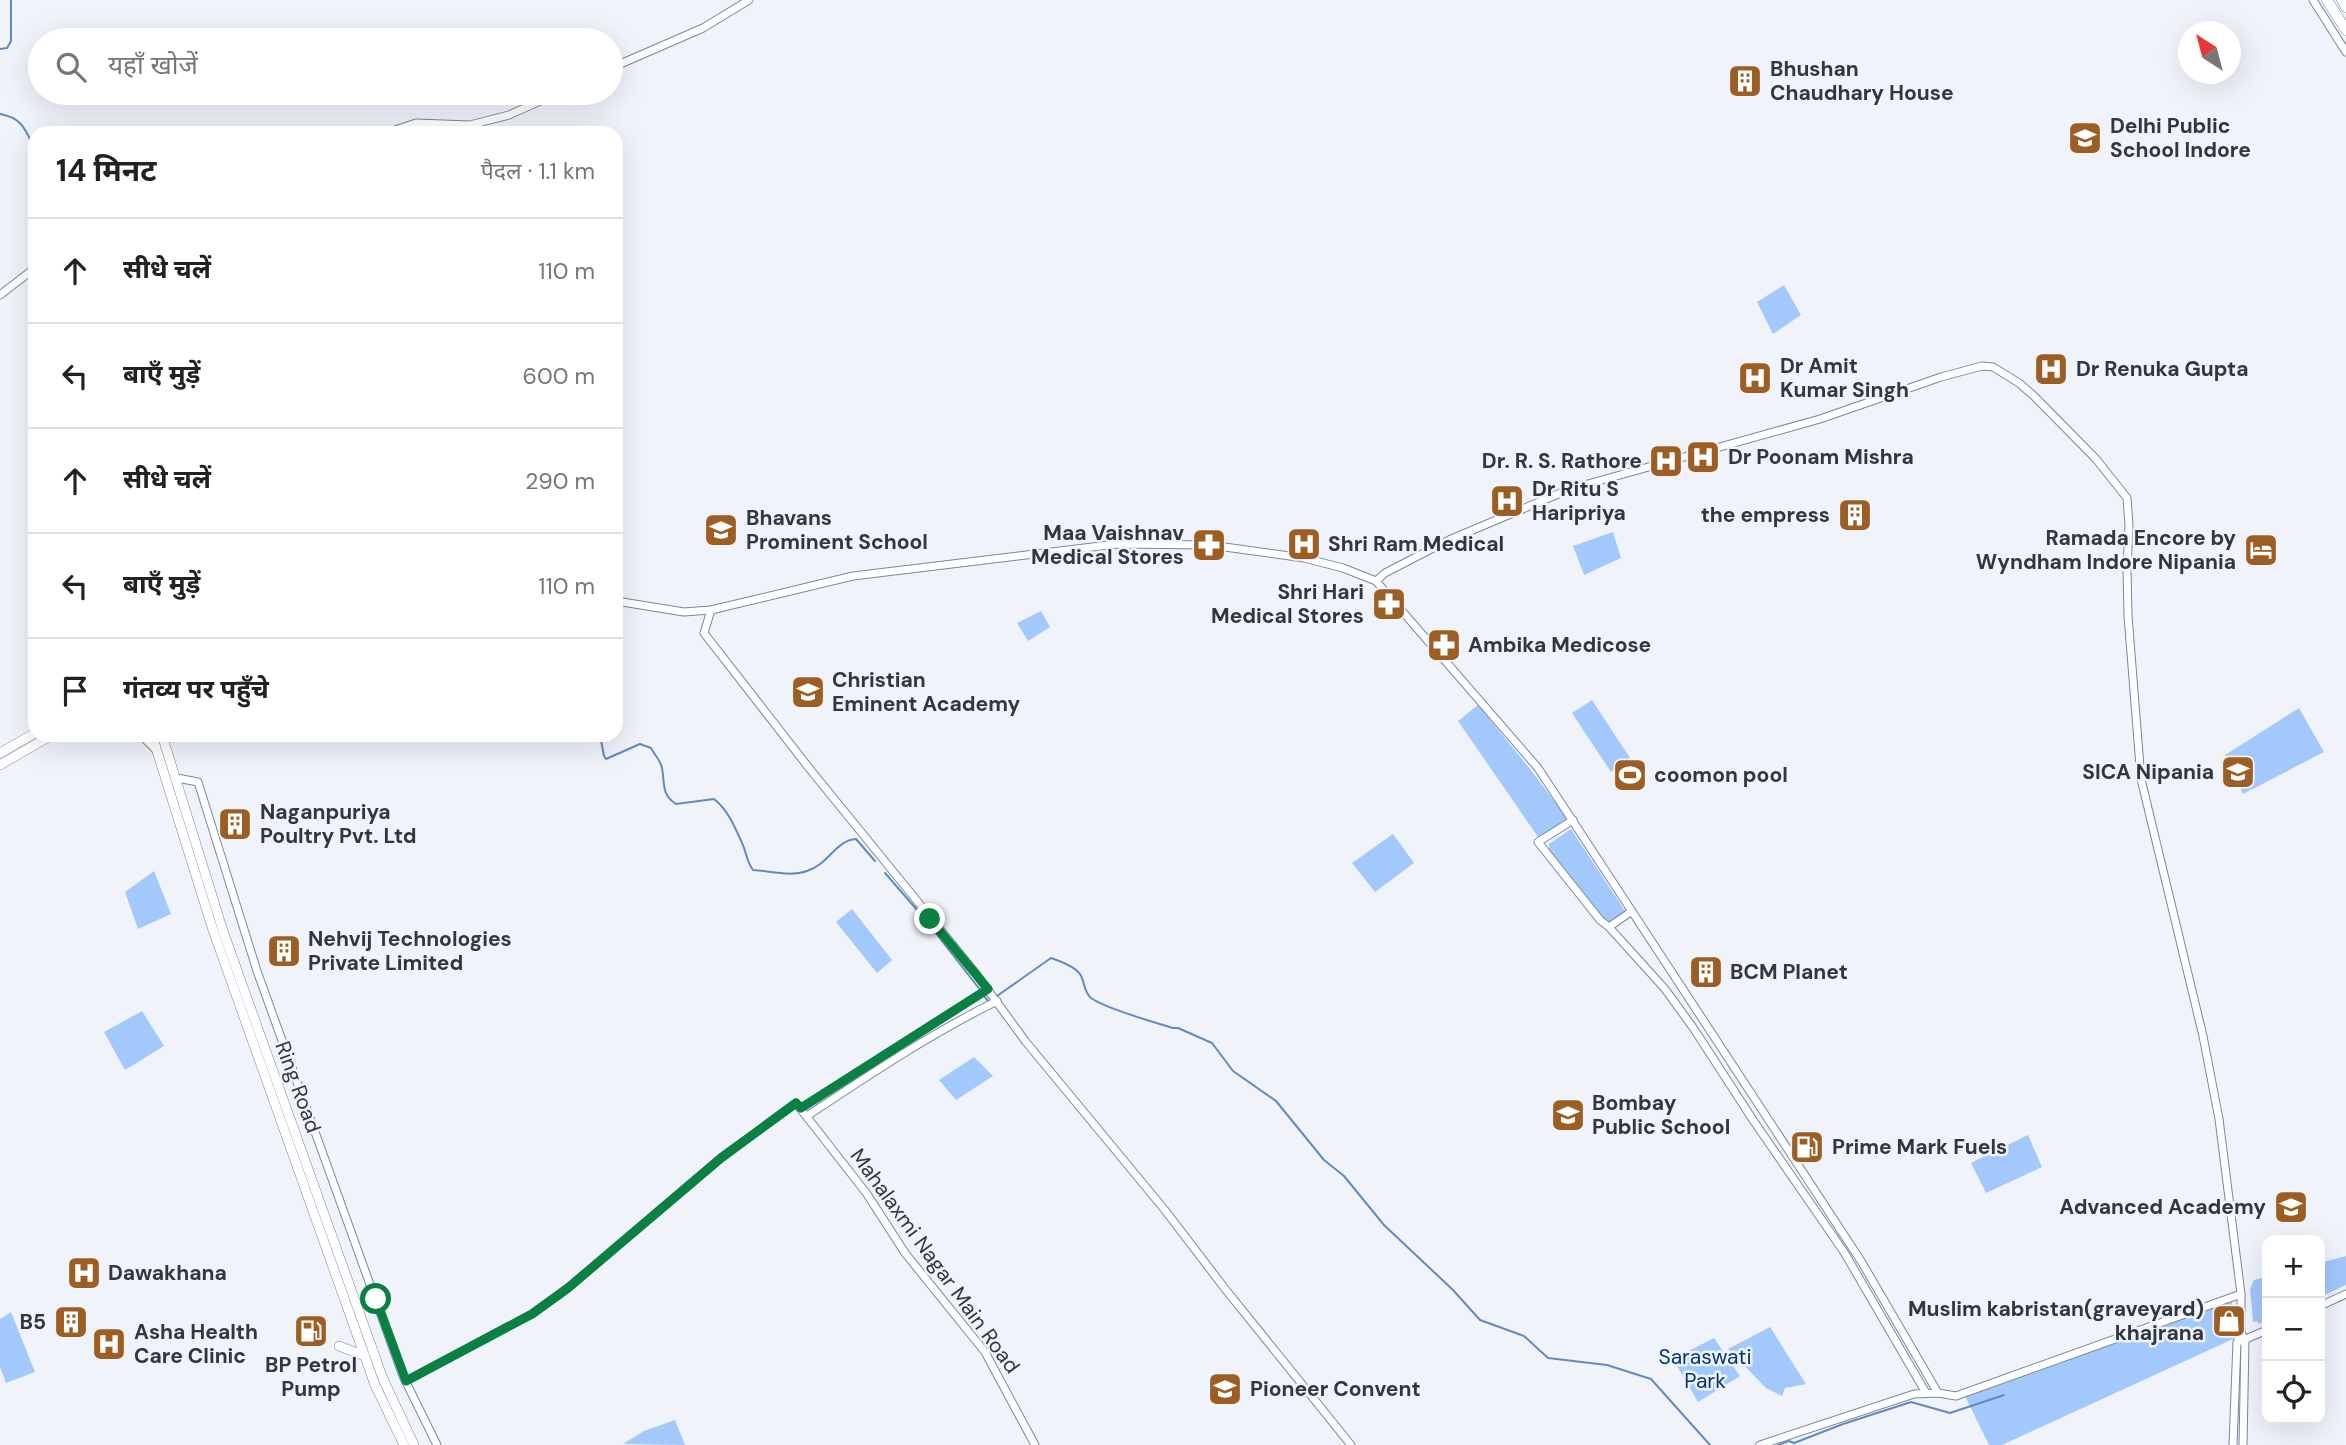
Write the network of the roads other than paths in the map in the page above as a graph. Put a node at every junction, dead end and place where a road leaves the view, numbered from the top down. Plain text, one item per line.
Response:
1 (749, 0) edge
2 (2314, 0) edge
3 (2327, 0) edge
4 (2342, 0) edge
5 (2346, 7) edge
6 (2346, 30) edge
7 (2346, 52) edge
8 (623, 63) edge
9 (531, 105) edge
10 (407, 126) edge
11 (28, 273) edge
12 (0, 295) edge
13 (1376, 581) junction
14 (623, 602) edge
15 (711, 610) junction
16 (28, 737) edge
17 (40, 742) edge
18 (148, 742) edge
19 (155, 742) edge
20 (164, 742) edge
21 (0, 753) edge
22 (159, 753) junction
23 (0, 765) edge
24 (177, 778) junction
25 (1573, 820) junction
26 (1632, 911) junction
27 (1609, 927) junction
28 (989, 995) junction
29 (798, 1105) junction
30 (807, 1116) junction
31 (1786, 1147) junction
32 (1776, 1153) junction
33 (2241, 1294) junction
34 (2346, 1294) edge
35 (2325, 1304) edge
36 (2262, 1332) edge
37 (2241, 1338) junction
38 (339, 1346) dead end
39 (365, 1356) junction
40 (406, 1381) junction
41 (1926, 1393) junction
42 (1938, 1394) junction
43 (404, 1445) edge
44 (414, 1445) edge
45 (437, 1445) edge
46 (1035, 1445) edge
47 (1351, 1445) edge
48 (1760, 1445) edge
49 (2233, 1445) edge
50 (2243, 1445) edge

1 - 8 street
2 - 7 street
3 - 6 highway
4 - 5 highway
9 - 10 street
11 - 12 street
13 - 15 street
13 - 25 street
13 - 33 street
14 - 15 street
15 - 28 street
16 - 21 main road
17 - 23 main road
18 - 22 street
19 - 22 main road, Ring Road
20 - 24 main road, Ring Road
22 - 39 main road, Ring Road
24 - 40 street
24 - 44 main road, Ring Road
25 - 26 street
25 - 27 street
26 - 27 street
26 - 31 street
27 - 32 street
28 - 29 street
28 - 30 street
28 - 47 street
29 - 30 street, Mahalaxmi Nagar Main Road
29 - 40 street
30 - 46 street, Mahalaxmi Nagar Main Road
31 - 32 street
31 - 42 street
32 - 41 street
33 - 37 street
33 - 42 street
34 - 35 street
36 - 37 street
37 - 49 street
37 - 50 street
38 - 39 main road
39 - 43 main road, Ring Road
40 - 45 street
41 - 42 street
41 - 48 street

